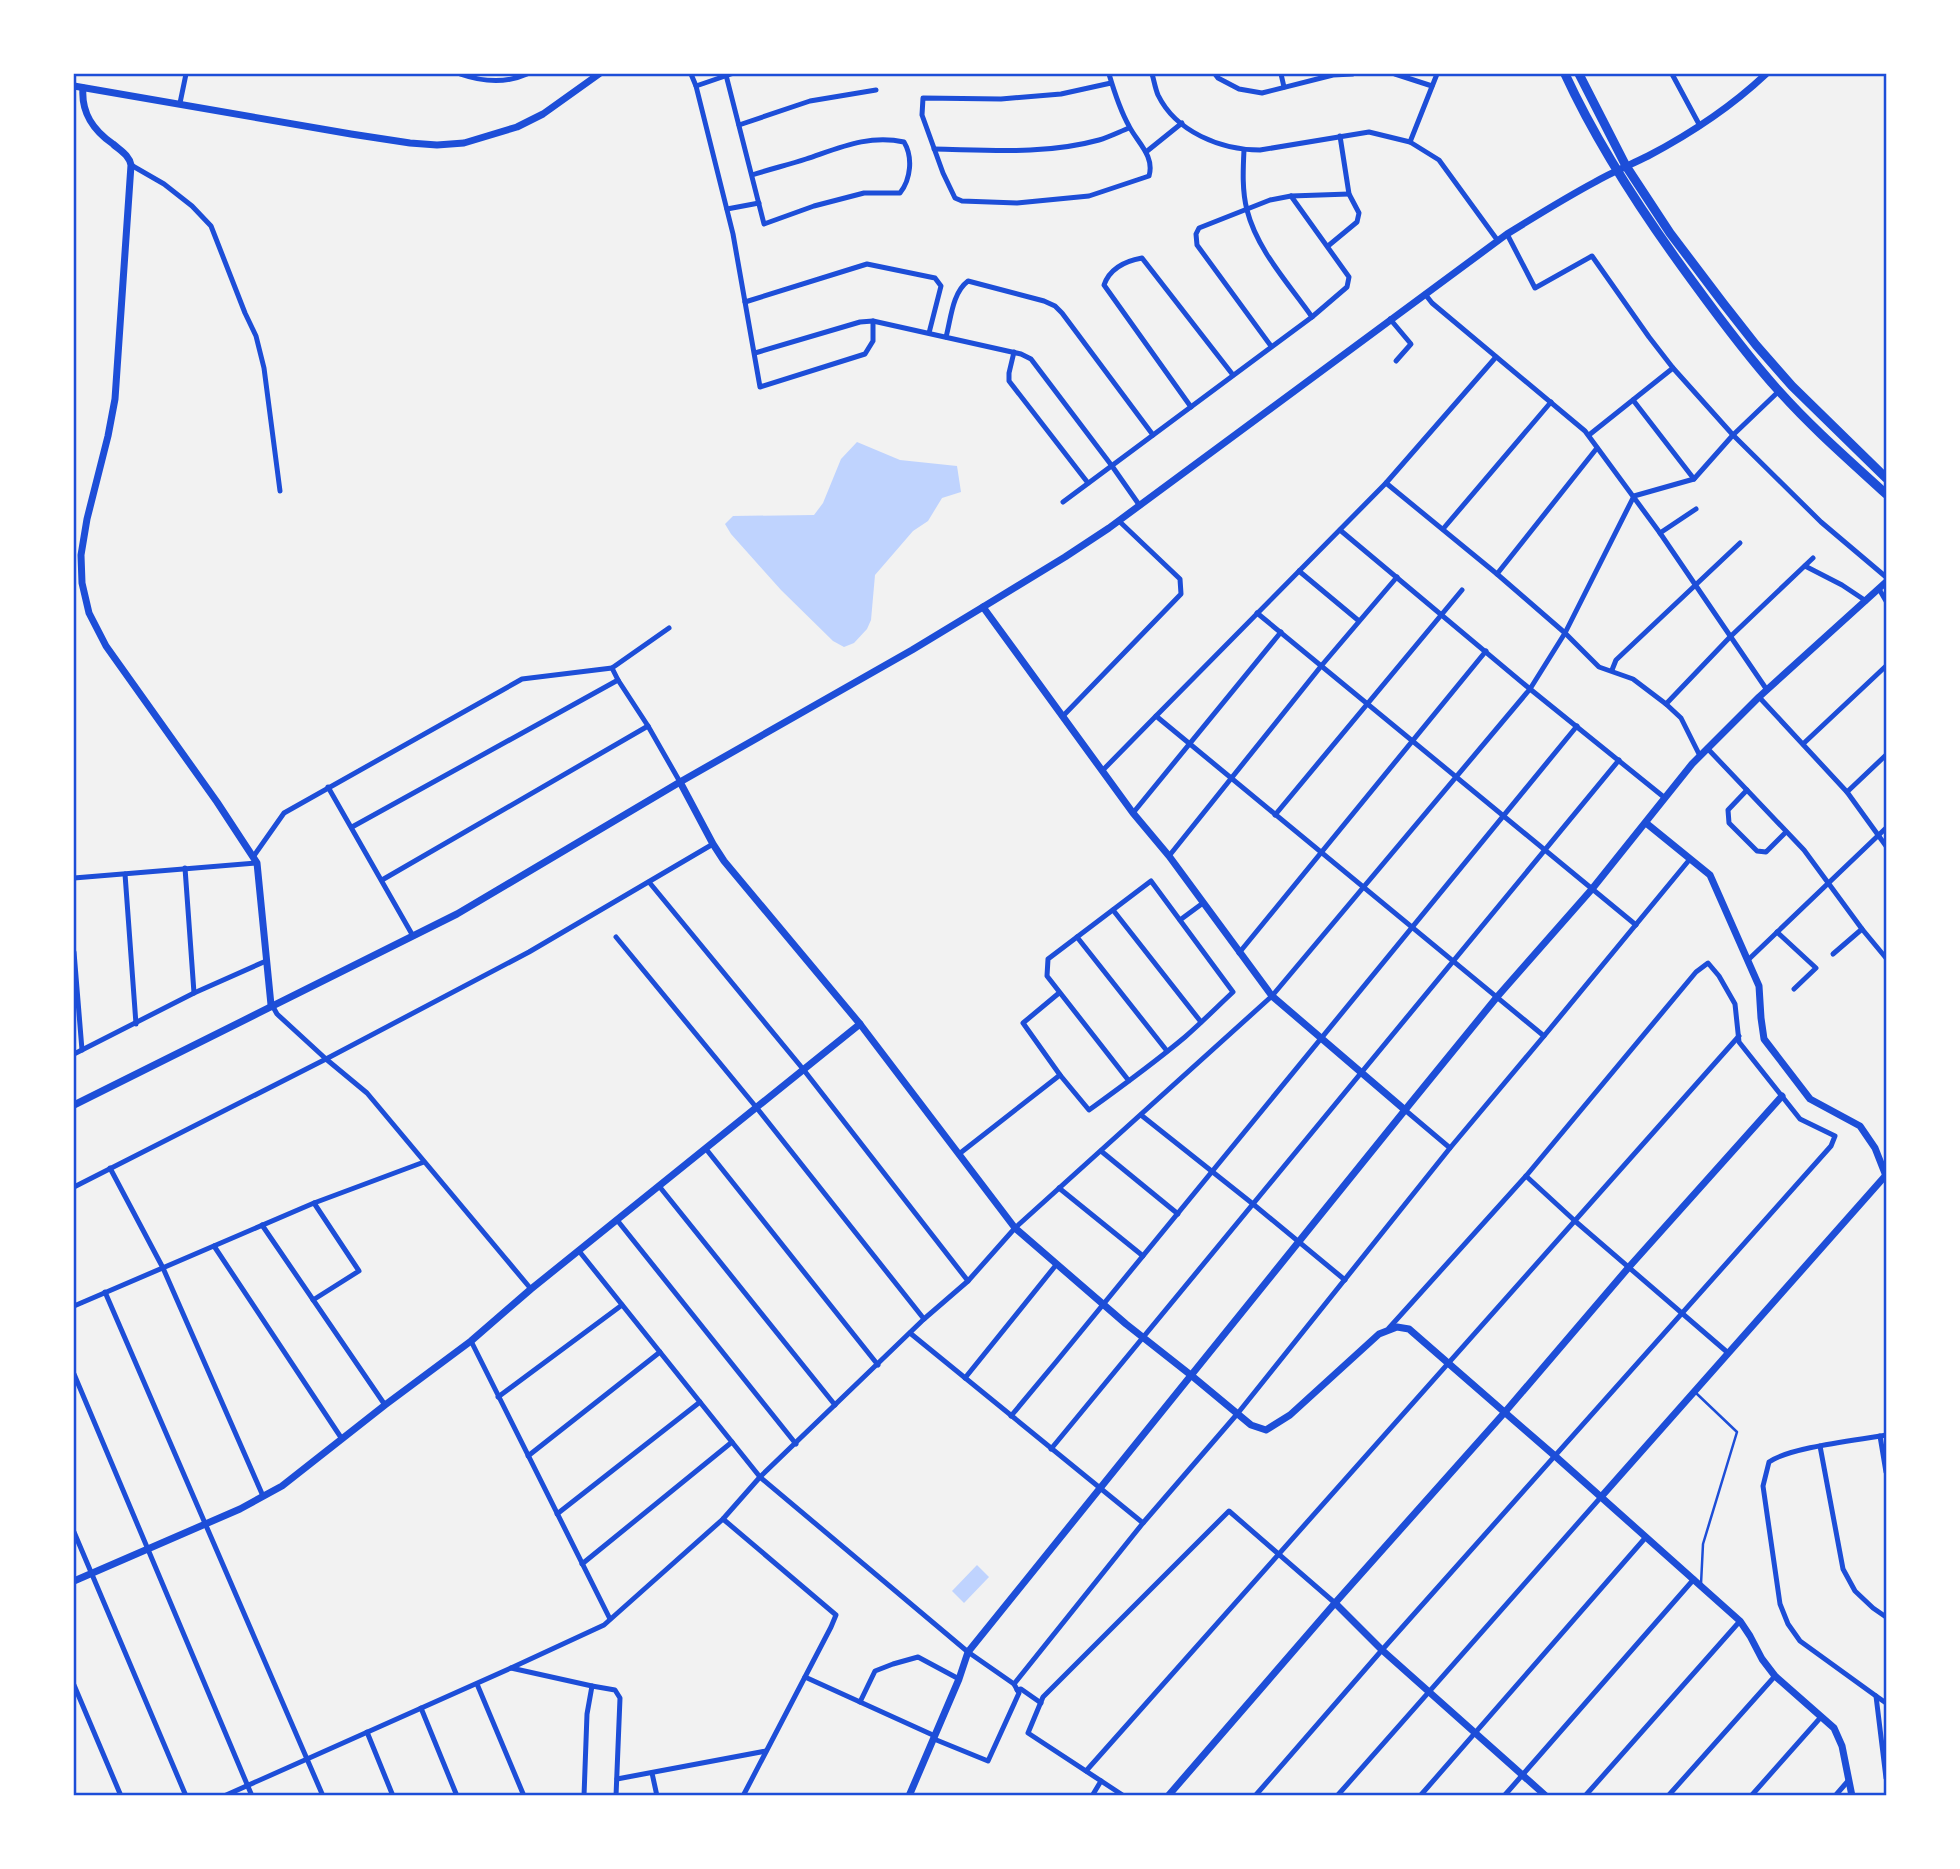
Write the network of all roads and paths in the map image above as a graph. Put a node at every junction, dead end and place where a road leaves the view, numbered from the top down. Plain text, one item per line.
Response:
1 (186, 74) edge
2 (460, 74) edge
3 (527, 74) edge
4 (599, 74) edge
5 (691, 74) edge
6 (729, 74) edge
7 (1109, 74) edge
8 (1152, 74) edge
9 (1215, 74) edge
10 (1281, 74) edge
11 (1332, 74) edge
12 (1353, 74) edge
13 (1395, 74) edge
14 (1437, 74) edge
15 (1565, 74) edge
16 (1579, 74) edge
17 (1672, 74) edge
18 (1766, 74) edge
19 (1111, 83) junction
20 (74, 86) edge
21 (696, 86) junction
22 (1432, 86) junction
23 (1284, 87) junction
24 (83, 88) junction
25 (876, 90) dead end
26 (180, 103) junction
27 (1182, 123) junction
28 (739, 125) junction
29 (1700, 125) junction
30 (1129, 128) junction
31 (1340, 136) junction
32 (1410, 142) junction
33 (934, 149) junction
34 (1244, 150) junction
35 (1146, 152) junction
36 (131, 165) junction
37 (1622, 168) junction
38 (752, 175) junction
39 (1349, 194) junction
40 (1291, 197) junction
41 (759, 203) junction
42 (1246, 208) junction
43 (727, 209) junction
44 (1507, 234) junction
45 (1498, 241) junction
46 (1328, 246) junction
47 (1425, 294) junction
48 (746, 302) junction
49 (1312, 317) junction
50 (1390, 319) junction
51 (873, 321) junction
52 (929, 333) junction
53 (946, 337) junction
54 (1271, 346) junction
55 (1014, 352) junction
56 (755, 353) junction
57 (1496, 357) junction
58 (1396, 361) dead end
59 (1673, 368) junction
60 (1233, 375) junction
61 (1779, 391) junction
62 (1633, 400) junction
63 (1550, 402) junction
64 (1191, 407) junction
65 (1153, 435) junction
66 (1589, 435) junction
67 (1733, 435) junction
68 (1597, 448) junction
69 (1112, 466) junction
70 (1886, 478) edge
71 (1694, 479) junction
72 (1386, 483) junction
73 (1088, 484) junction
74 (279, 491) dead end
75 (1886, 494) edge
76 (1634, 496) junction
77 (1063, 502) dead end
78 (1140, 506) junction
79 (1696, 509) dead end
80 (1119, 521) junction
81 (1443, 529) junction
82 (1340, 530) junction
83 (1660, 533) junction
84 (1740, 543) dead end
85 (1813, 558) dead end
86 (1805, 566) junction
87 (1299, 571) junction
88 (1497, 573) junction
89 (1397, 577) junction
90 (1886, 577) edge
91 (1886, 582) edge
92 (1695, 586) junction
93 (1879, 589) junction
94 (1462, 590) dead end
95 (1866, 601) junction
96 (1886, 601) edge
97 (983, 607) junction
98 (1257, 613) junction
99 (1441, 614) junction
100 (1359, 621) junction
101 (669, 628) dead end
102 (1281, 632) junction
103 (1564, 633) junction
104 (1730, 637) junction
105 (1486, 651) junction
106 (1322, 665) junction
107 (1886, 666) edge
108 (612, 668) junction
109 (1612, 670) junction
110 (618, 680) junction
111 (1530, 689) junction
112 (1767, 690) junction
113 (1759, 697) junction
114 (1367, 703) junction
115 (1666, 704) junction
116 (1063, 716) junction
117 (1156, 716) junction
118 (648, 726) junction
119 (1577, 726) junction
120 (1413, 740) junction
121 (1189, 744) junction
122 (1803, 744) junction
123 (1707, 748) junction
124 (1886, 755) edge
125 (1700, 756) junction
126 (1619, 760) junction
127 (1102, 770) junction
128 (1456, 775) junction
129 (1231, 778) junction
130 (680, 782) junction
131 (328, 787) junction
132 (1747, 790) junction
133 (1847, 792) junction
134 (1665, 799) junction
135 (1133, 813) junction
136 (1275, 815) junction
137 (1503, 815) junction
138 (1646, 823) junction
139 (352, 827) junction
140 (1886, 828) edge
141 (1786, 832) junction
142 (1879, 835) junction
143 (713, 845) junction
144 (1886, 846) edge
145 (1545, 849) junction
146 (1320, 852) junction
147 (1169, 856) junction
148 (1690, 859) junction
149 (255, 860) junction
150 (185, 868) junction
151 (125, 874) junction
152 (74, 878) edge
153 (382, 880) junction
154 (649, 882) junction
155 (1828, 884) junction
156 (1363, 887) junction
157 (1592, 889) junction
158 (1203, 903) junction
159 (1113, 910) junction
160 (1180, 920) junction
161 (1636, 925) junction
162 (1412, 928) junction
163 (1862, 929) junction
164 (1777, 932) junction
165 (413, 936) junction
166 (615, 937) dead end
167 (1077, 937) junction
168 (74, 953) edge
169 (1239, 953) junction
170 (1833, 954) dead end
171 (1886, 958) edge
172 (1748, 960) junction
173 (266, 961) junction
174 (1454, 962) junction
175 (1794, 989) dead end
176 (194, 993) junction
177 (1059, 993) junction
178 (1272, 996) junction
179 (1497, 997) junction
180 (271, 1005) junction
181 (1201, 1022) junction
182 (136, 1024) junction
183 (860, 1024) junction
184 (1544, 1036) junction
185 (1739, 1036) junction
186 (1321, 1039) junction
187 (82, 1049) junction
188 (1167, 1051) junction
189 (74, 1054) edge
190 (326, 1059) junction
191 (803, 1069) junction
192 (1362, 1073) junction
193 (1060, 1075) junction
194 (1129, 1081) junction
195 (1782, 1096) junction
196 (74, 1105) edge
197 (756, 1107) junction
198 (1405, 1110) junction
199 (1141, 1115) junction
200 (1450, 1148) junction
201 (706, 1149) junction
202 (1101, 1151) junction
203 (959, 1154) junction
204 (424, 1162) junction
205 (110, 1168) junction
206 (1212, 1172) junction
207 (1886, 1175) edge
208 (1526, 1176) junction
209 (659, 1186) junction
210 (74, 1187) edge
211 (1059, 1188) junction
212 (314, 1203) junction
213 (1254, 1204) junction
214 (1178, 1214) junction
215 (617, 1220) junction
216 (1575, 1221) junction
217 (262, 1225) junction
218 (1015, 1228) junction
219 (1299, 1243) junction
220 (214, 1246) junction
221 (579, 1251) junction
222 (1143, 1256) junction
223 (1056, 1265) junction
224 (1629, 1267) junction
225 (163, 1268) junction
226 (1345, 1280) junction
227 (968, 1281) junction
228 (530, 1289) junction
229 (105, 1292) junction
230 (313, 1300) junction
231 (1103, 1304) junction
232 (622, 1305) junction
233 (74, 1306) edge
234 (1683, 1314) junction
235 (924, 1319) junction
236 (1387, 1330) junction
237 (910, 1333) junction
238 (1144, 1338) junction
239 (471, 1341) junction
240 (660, 1352) junction
241 (1727, 1352) junction
242 (1448, 1364) junction
243 (877, 1365) junction
244 (74, 1374) edge
245 (1192, 1376) junction
246 (965, 1378) junction
247 (1693, 1391) junction
248 (498, 1397) junction
249 (700, 1402) junction
250 (385, 1405) junction
251 (835, 1405) junction
252 (1505, 1412) junction
253 (1238, 1413) junction
254 (1010, 1416) junction
255 (1883, 1436) edge
256 (342, 1439) junction
257 (732, 1442) junction
258 (796, 1444) junction
259 (1819, 1446) junction
260 (1051, 1449) junction
261 (528, 1456) junction
262 (1555, 1456) junction
263 (1886, 1472) edge
264 (760, 1477) junction
265 (1099, 1489) junction
266 (263, 1496) junction
267 (1601, 1497) junction
268 (557, 1514) junction
269 (723, 1519) junction
270 (1143, 1523) junction
271 (205, 1524) junction
272 (74, 1532) edge
273 (1646, 1537) junction
274 (147, 1549) junction
275 (1280, 1554) junction
276 (582, 1564) junction
277 (91, 1574) junction
278 (1694, 1579) junction
279 (74, 1581) edge
280 (1701, 1585) junction
281 (1335, 1603) junction
282 (1886, 1617) edge
283 (610, 1619) junction
284 (1740, 1621) junction
285 (1382, 1650) junction
286 (968, 1652) junction
287 (511, 1668) junction
288 (1775, 1676) junction
289 (805, 1677) junction
290 (959, 1679) junction
291 (477, 1684) junction
292 (74, 1685) edge
293 (592, 1686) junction
294 (1016, 1687) junction
295 (1428, 1691) junction
296 (1876, 1696) junction
297 (860, 1702) junction
298 (1041, 1703) junction
299 (1886, 1703) edge
300 (421, 1708) junction
301 (1821, 1717) junction
302 (367, 1732) junction
303 (1475, 1732) junction
304 (934, 1737) junction
305 (766, 1751) junction
306 (307, 1759) junction
307 (1086, 1771) junction
308 (653, 1773) junction
309 (1522, 1774) junction
310 (617, 1779) junction
311 (1886, 1779) edge
312 (1101, 1781) junction
313 (1849, 1781) junction
314 (247, 1785) junction
315 (121, 1796) edge
316 (186, 1796) edge
317 (224, 1796) edge
318 (252, 1796) edge
319 (323, 1796) edge
320 (393, 1796) edge
321 (457, 1796) edge
322 (524, 1796) edge
323 (584, 1796) edge
324 (616, 1796) edge
325 (657, 1796) edge
326 (743, 1796) edge
327 (909, 1796) edge
328 (1092, 1796) edge
329 (1124, 1796) edge
330 (1168, 1796) edge
331 (1255, 1796) edge
332 (1337, 1796) edge
333 (1420, 1796) edge
334 (1504, 1796) edge
335 (1546, 1796) edge
336 (1585, 1796) edge
337 (1668, 1796) edge
338 (1751, 1796) edge
339 (1835, 1796) edge
340 (1852, 1796) edge

1 - 26 street
2 - 3 street
4 - 26 street
5 - 21 street
6 - 21 street
6 - 28 street
7 - 19 street
8 - 27 street
9 - 23 street
10 - 23 street
11 - 12 street
11 - 23 street
13 - 22 street
14 - 22 street
15 - 37 main road
16 - 37 main road
17 - 29 street
18 - 29 street
19 - 30 street
19 - 33 street
20 - 24 street
21 - 43 street
22 - 32 street
24 - 26 street
24 - 36 street
25 - 28 street
27 - 34 street
27 - 35 street
28 - 38 street
29 - 37 street
30 - 33 street
30 - 35 street
31 - 32 street
31 - 34 street
31 - 39 street
32 - 45 street
33 - 35 street
34 - 42 street
36 - 74 street
36 - 149 street
37 - 44 street
37 - 61 main road
37 - 70 main road
38 - 41 street
38 - 41 street
39 - 40 street
39 - 46 street
40 - 42 street
40 - 46 street
41 - 43 street
42 - 49 street
42 - 54 street
43 - 48 street
44 - 45 street
44 - 59 street
45 - 47 street
46 - 49 street
47 - 50 street
47 - 57 street
48 - 52 street
48 - 56 street
49 - 54 street
50 - 58 street
50 - 78 street
51 - 52 street
51 - 56 street
51 - 56 street
52 - 53 street
53 - 55 street
53 - 65 street
54 - 60 street
55 - 69 street
55 - 73 street
57 - 63 street
57 - 72 street
59 - 62 street
59 - 67 street
60 - 64 street
60 - 64 street
61 - 67 street
61 - 75 main road
62 - 66 street
62 - 71 street
63 - 66 street
63 - 81 street
64 - 65 street
65 - 69 street
66 - 68 street
67 - 71 street
67 - 90 street
68 - 76 street
68 - 88 street
69 - 73 street
69 - 78 street
71 - 76 street
72 - 81 street
72 - 82 street
73 - 77 street
76 - 83 street
76 - 103 street
78 - 80 street
79 - 83 street
80 - 97 street
80 - 116 street
81 - 88 street
82 - 87 street
82 - 89 street
83 - 92 street
84 - 92 street
85 - 86 street
86 - 95 street
86 - 104 street
87 - 98 street
87 - 100 street
88 - 103 street
89 - 99 street
89 - 100 street
91 - 93 street
92 - 104 street
92 - 109 street
93 - 95 street
93 - 96 street
94 - 99 street
95 - 112 street
97 - 116 street
97 - 130 street
98 - 102 street
98 - 117 street
99 - 105 street
99 - 114 street
100 - 106 street
101 - 108 street
102 - 106 street
102 - 121 street
103 - 109 street
103 - 111 street
104 - 112 street
104 - 115 street
105 - 111 street
105 - 120 street
106 - 114 street
106 - 129 street
107 - 122 street
108 - 110 street
108 - 131 street
109 - 115 street
110 - 118 street
110 - 139 street
111 - 119 street
111 - 128 street
112 - 113 street
113 - 122 street
113 - 123 street
114 - 120 street
114 - 136 street
115 - 125 street
116 - 127 street
117 - 121 street
117 - 127 street
118 - 130 street
118 - 153 street
119 - 126 street
119 - 137 street
120 - 128 street
120 - 146 street
121 - 129 street
121 - 135 street
122 - 133 street
123 - 125 street
123 - 132 street
124 - 133 street
125 - 134 street
126 - 134 street
126 - 145 street
127 - 135 street
128 - 137 street
128 - 156 street
129 - 136 street
129 - 147 street
130 - 143 street
130 - 165 street
131 - 139 street
131 - 149 street
132 - 141 street
132 - 141 street
133 - 142 street
134 - 138 street
135 - 147 street
136 - 146 street
137 - 145 street
137 - 162 street
138 - 148 street
138 - 157 street
139 - 153 street
140 - 142 street
141 - 155 street
142 - 144 street
142 - 155 street
143 - 154 street
143 - 183 street
145 - 157 street
145 - 174 street
146 - 156 street
146 - 169 street
147 - 158 street
148 - 161 street
148 - 172 street
149 - 150 street
149 - 173 street
150 - 151 street
150 - 176 street
151 - 152 street
151 - 182 street
153 - 165 street
154 - 190 street
154 - 191 street
155 - 163 street
155 - 164 street
156 - 162 street
156 - 178 street
157 - 161 street
157 - 179 street
158 - 160 street
158 - 169 street
159 - 160 street
159 - 167 street
159 - 181 street
160 - 181 street
161 - 184 street
162 - 174 street
162 - 186 street
163 - 170 street
163 - 171 street
164 - 172 street
164 - 175 street
165 - 180 street
166 - 197 street
167 - 177 street
167 - 188 street
168 - 187 street
169 - 178 street
172 - 207 street
173 - 176 street
173 - 180 street
174 - 179 street
174 - 192 street
176 - 182 street
177 - 193 street
177 - 194 street
178 - 186 street
178 - 199 street
179 - 184 street
179 - 198 street
180 - 190 street
180 - 196 street
181 - 188 street
182 - 187 street
183 - 191 street
183 - 203 street
184 - 200 street
185 - 195 street
185 - 208 street
185 - 216 street
186 - 192 street
186 - 206 street
187 - 189 street
188 - 194 street
190 - 204 street
190 - 205 street
191 - 197 street
191 - 227 street
192 - 198 street
192 - 213 street
193 - 194 street
193 - 203 street
195 - 224 street
195 - 234 street
197 - 201 street
197 - 235 street
198 - 200 street
198 - 219 street
199 - 202 street
199 - 206 street
200 - 226 street
201 - 209 street
201 - 243 street
202 - 211 street
202 - 214 street
203 - 218 street
204 - 212 street
204 - 228 street
205 - 210 street
205 - 225 street
206 - 213 street
206 - 214 street
207 - 241 street
208 - 216 street
208 - 236 street
209 - 215 street
209 - 251 street
211 - 218 street
211 - 222 street
212 - 217 street
212 - 230 street
213 - 219 street
213 - 238 street
214 - 222 street
215 - 221 street
215 - 258 street
216 - 224 street
216 - 242 street
217 - 220 street
217 - 230 street
218 - 223 street
218 - 227 street
219 - 226 street
219 - 245 street
220 - 225 street
220 - 256 street
221 - 228 street
221 - 232 street
222 - 231 street
223 - 231 street
223 - 246 street
224 - 234 street
224 - 252 street
225 - 229 street
225 - 266 street
226 - 253 street
227 - 235 street
228 - 239 street
229 - 233 street
229 - 271 street
230 - 250 street
231 - 238 street
231 - 254 street
232 - 240 street
232 - 248 street
234 - 241 street
234 - 262 street
235 - 237 street
236 - 242 street
236 - 253 street
237 - 243 street
237 - 246 street
238 - 245 street
238 - 260 street
239 - 248 street
239 - 250 street
240 - 249 street
240 - 261 street
241 - 247 street
242 - 252 street
242 - 275 street
243 - 251 street
244 - 274 street
245 - 253 street
245 - 265 street
246 - 254 street
247 - 267 street
247 - 280 lane
248 - 261 street
249 - 257 street
249 - 268 street
250 - 256 street
251 - 258 street
252 - 262 street
252 - 281 street
253 - 270 street
254 - 260 street
255 - 259 street
255 - 263 street
256 - 266 street
257 - 264 street
257 - 276 street
258 - 264 street
259 - 282 street
259 - 296 street
260 - 265 street
261 - 268 street
262 - 267 street
262 - 285 street
264 - 269 street
264 - 286 street
265 - 270 street
265 - 286 street
266 - 271 street
267 - 273 street
267 - 295 street
268 - 276 street
269 - 283 street
269 - 289 street
270 - 294 street
271 - 274 street
271 - 306 street
272 - 277 street
273 - 278 street
273 - 303 street
274 - 277 street
274 - 314 street
275 - 281 street
275 - 298 street
275 - 307 street
276 - 283 street
277 - 279 street
277 - 316 street
278 - 280 street
278 - 309 street
280 - 284 street
281 - 285 street
281 - 330 street
283 - 287 street
284 - 288 street
284 - 336 street
285 - 295 street
285 - 331 street
286 - 290 street
286 - 294 street
287 - 291 street
287 - 293 street
288 - 301 street
288 - 337 street
289 - 297 street
289 - 305 street
290 - 297 street
290 - 304 street
291 - 300 street
291 - 322 street
292 - 315 street
293 - 310 street
293 - 323 street
294 - 298 street
294 - 304 street
295 - 303 street
295 - 332 street
296 - 299 street
296 - 311 street
297 - 304 street
298 - 307 street
300 - 302 street
300 - 321 street
301 - 313 street
301 - 338 street
302 - 306 street
302 - 320 street
303 - 309 street
303 - 333 street
304 - 327 street
305 - 308 street
305 - 326 street
306 - 314 street
306 - 319 street
307 - 312 street
308 - 310 street
308 - 325 street
309 - 334 street
309 - 335 street
310 - 324 street
312 - 328 street
312 - 329 street
313 - 339 street
313 - 340 street
314 - 317 street
314 - 318 street

